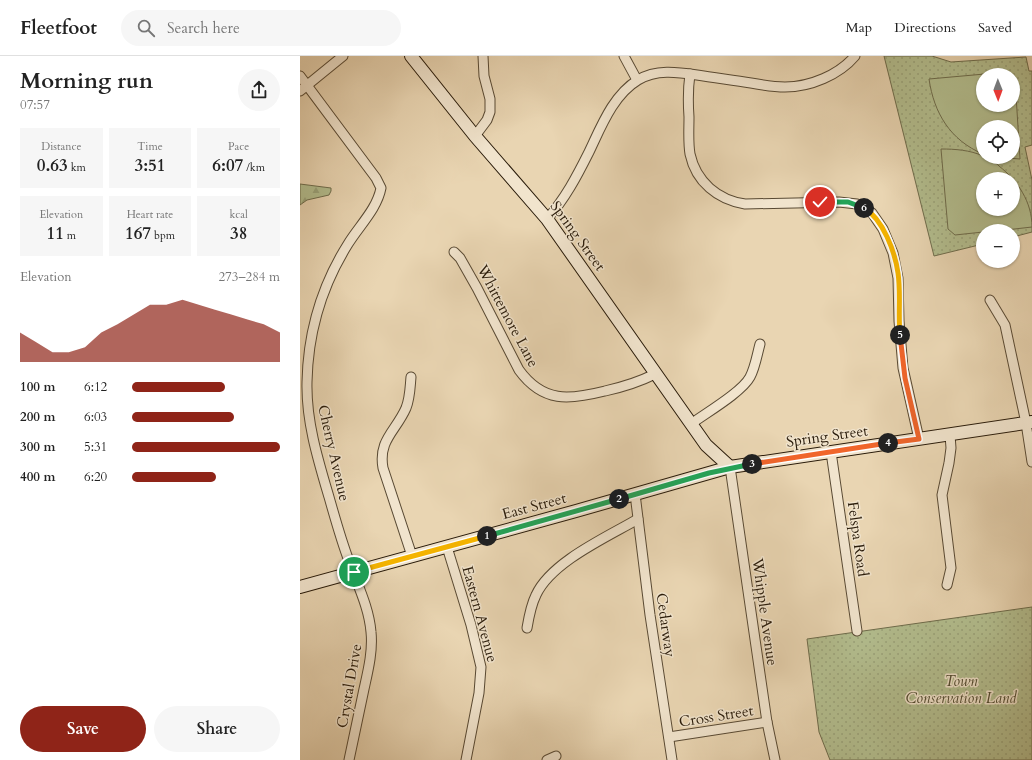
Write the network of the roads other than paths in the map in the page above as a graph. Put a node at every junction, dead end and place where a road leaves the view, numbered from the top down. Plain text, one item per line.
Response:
1 (343, 56) edge
2 (411, 56) edge
3 (484, 56) edge
4 (624, 56) edge
5 (855, 56) edge
6 (690, 74) junction
7 (300, 76) edge
8 (637, 80) junction
9 (303, 88) edge
10 (475, 136) junction
11 (547, 219) junction
12 (454, 252) dead end
13 (990, 300) dead end
14 (760, 344) dead end
15 (304, 369) edge
16 (655, 374) junction
17 (411, 377) dead end
18 (1029, 423) edge
19 (691, 424) junction
20 (950, 434) junction
21 (919, 439) junction
22 (706, 445) junction
23 (831, 452) junction
24 (1032, 462) edge
25 (730, 467) junction
26 (709, 473) junction
27 (635, 494) junction
28 (638, 519) junction
29 (447, 547) junction
30 (412, 556) junction
31 (354, 572) junction
32 (947, 585) dead end
33 (300, 587) edge
34 (527, 628) dead end
35 (857, 631) dead end
36 (768, 722) junction
37 (669, 737) junction
38 (556, 756) dead end
39 (349, 760) edge
40 (466, 760) edge
41 (547, 760) edge
42 (672, 760) edge
43 (774, 760) edge

1 - 9 street
2 - 10 main road, Spring Street
3 - 10 street
4 - 8 street
5 - 6 street
6 - 8 street
6 - 21 street
7 - 9 street
8 - 11 street
9 - 15 street, Cherry Avenue
10 - 11 main road, Spring Street
11 - 16 main road, Spring Street
12 - 16 street, Whittemore Lane
13 - 18 street
14 - 19 street
15 - 31 street, Cherry Avenue
16 - 19 main road, Spring Street
17 - 30 street
18 - 20 main road, Spring Street
18 - 24 street
19 - 22 main road, Spring Street
20 - 21 main road, Spring Street
20 - 32 street
21 - 23 main road, Spring Street
22 - 25 main road, Spring Street
22 - 26 main road, Spring Street
23 - 25 main road, Spring Street
23 - 35 street, Felspa Road
25 - 26 main road, East Street
25 - 36 street, Whipple Avenue
26 - 27 main road, East Street
27 - 28 street, Cedarway
27 - 29 main road, East Street
28 - 34 street
28 - 37 street, Cedarway
29 - 30 main road, East Street
29 - 40 street, Eastern Avenue
30 - 31 main road, East Street
31 - 33 main road, East Street
31 - 39 street, Crystal Drive
36 - 37 street, Cross Street
36 - 43 street, Whipple Avenue
37 - 42 street, Cedarway
38 - 41 street

